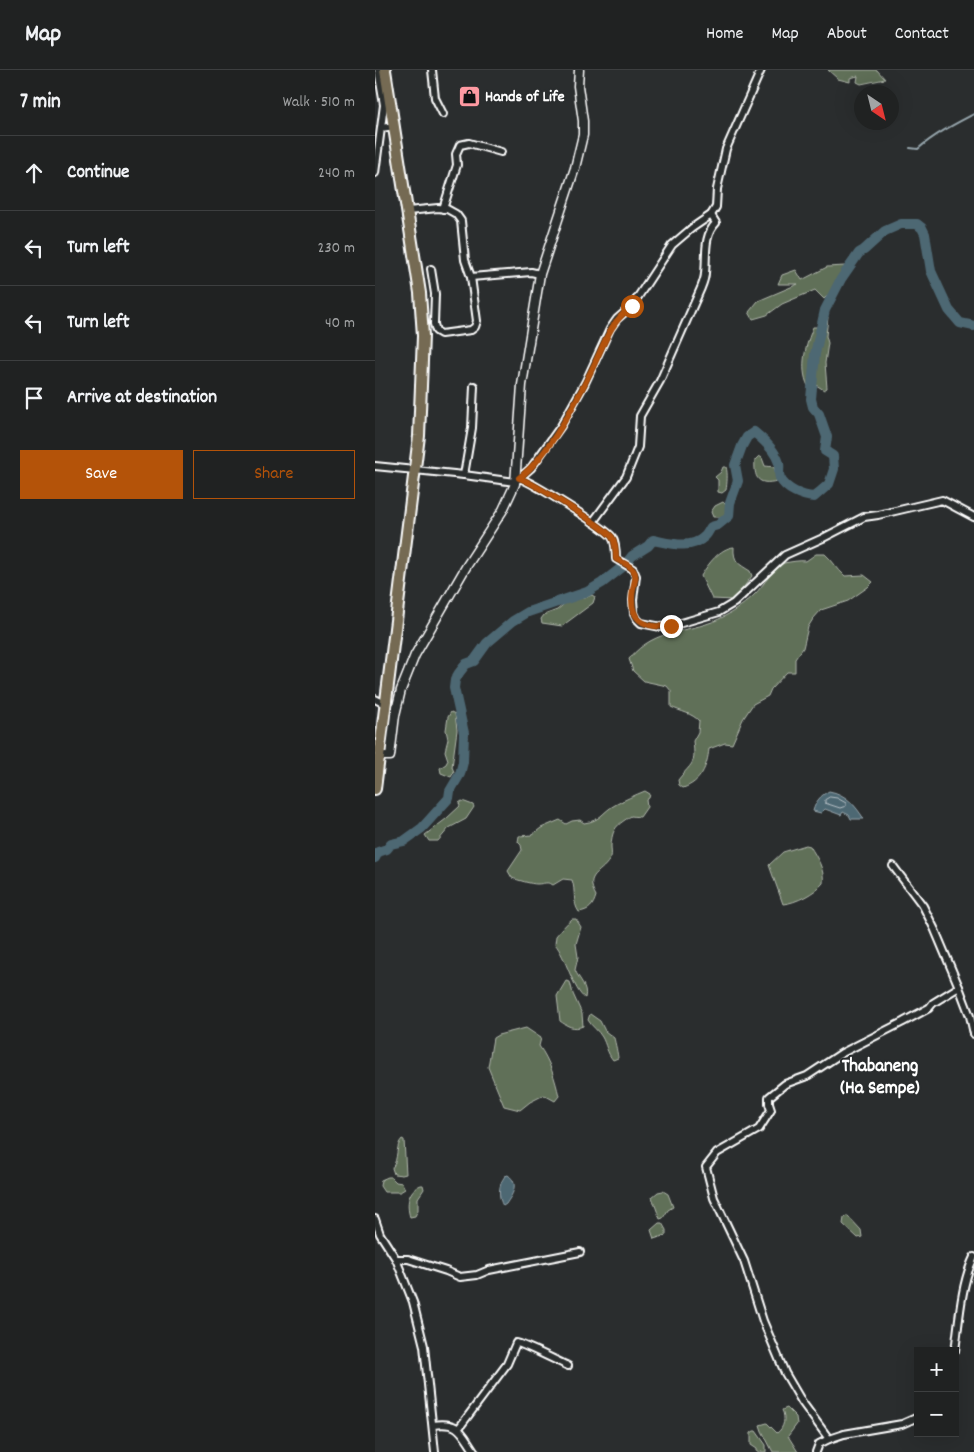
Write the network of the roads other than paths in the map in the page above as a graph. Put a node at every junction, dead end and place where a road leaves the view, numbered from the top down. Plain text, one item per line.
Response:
1 (378, 70) edge
2 (385, 70) edge
3 (431, 70) edge
4 (579, 70) edge
5 (761, 70) edge
6 (443, 114) dead end
7 (395, 126) junction
8 (381, 128) junction
9 (501, 152) dead end
10 (375, 173) edge
11 (443, 209) junction
12 (408, 210) junction
13 (711, 215) junction
14 (431, 270) dead end
15 (540, 274) junction
16 (471, 276) junction
17 (475, 386) dead end
18 (375, 466) edge
19 (415, 470) junction
20 (464, 475) junction
21 (517, 480) junction
22 (974, 517) edge
23 (593, 522) junction
24 (375, 699) edge
25 (385, 704) junction
26 (379, 756) junction
27 (375, 789) edge
28 (893, 866) dead end
29 (959, 987) junction
30 (974, 1034) edge
31 (375, 1219) edge
32 (579, 1252) dead end
33 (974, 1258) edge
34 (396, 1259) junction
35 (956, 1347) edge
36 (568, 1366) dead end
37 (914, 1419) edge
38 (433, 1426) junction
39 (459, 1428) junction
40 (829, 1439) junction
41 (435, 1452) edge
42 (475, 1452) edge
43 (816, 1452) edge

1 - 8 street
2 - 7 main road
3 - 6 street
4 - 15 street
5 - 13 street
7 - 8 street
7 - 12 main road
8 - 10 street
9 - 11 street
11 - 12 street
11 - 16 street
12 - 19 main road
13 - 21 street
13 - 23 street
14 - 16 street
15 - 16 street
15 - 21 street
17 - 20 street
18 - 19 street
19 - 20 street
19 - 25 main road
20 - 21 street
21 - 23 street
21 - 26 street
22 - 23 street
24 - 25 street
25 - 26 main road
26 - 27 main road
28 - 29 street
29 - 30 street
29 - 40 street
31 - 34 street
32 - 34 street
33 - 35 street
34 - 38 street
36 - 39 street
37 - 40 street
38 - 39 street
38 - 41 street
39 - 42 street
40 - 43 street

